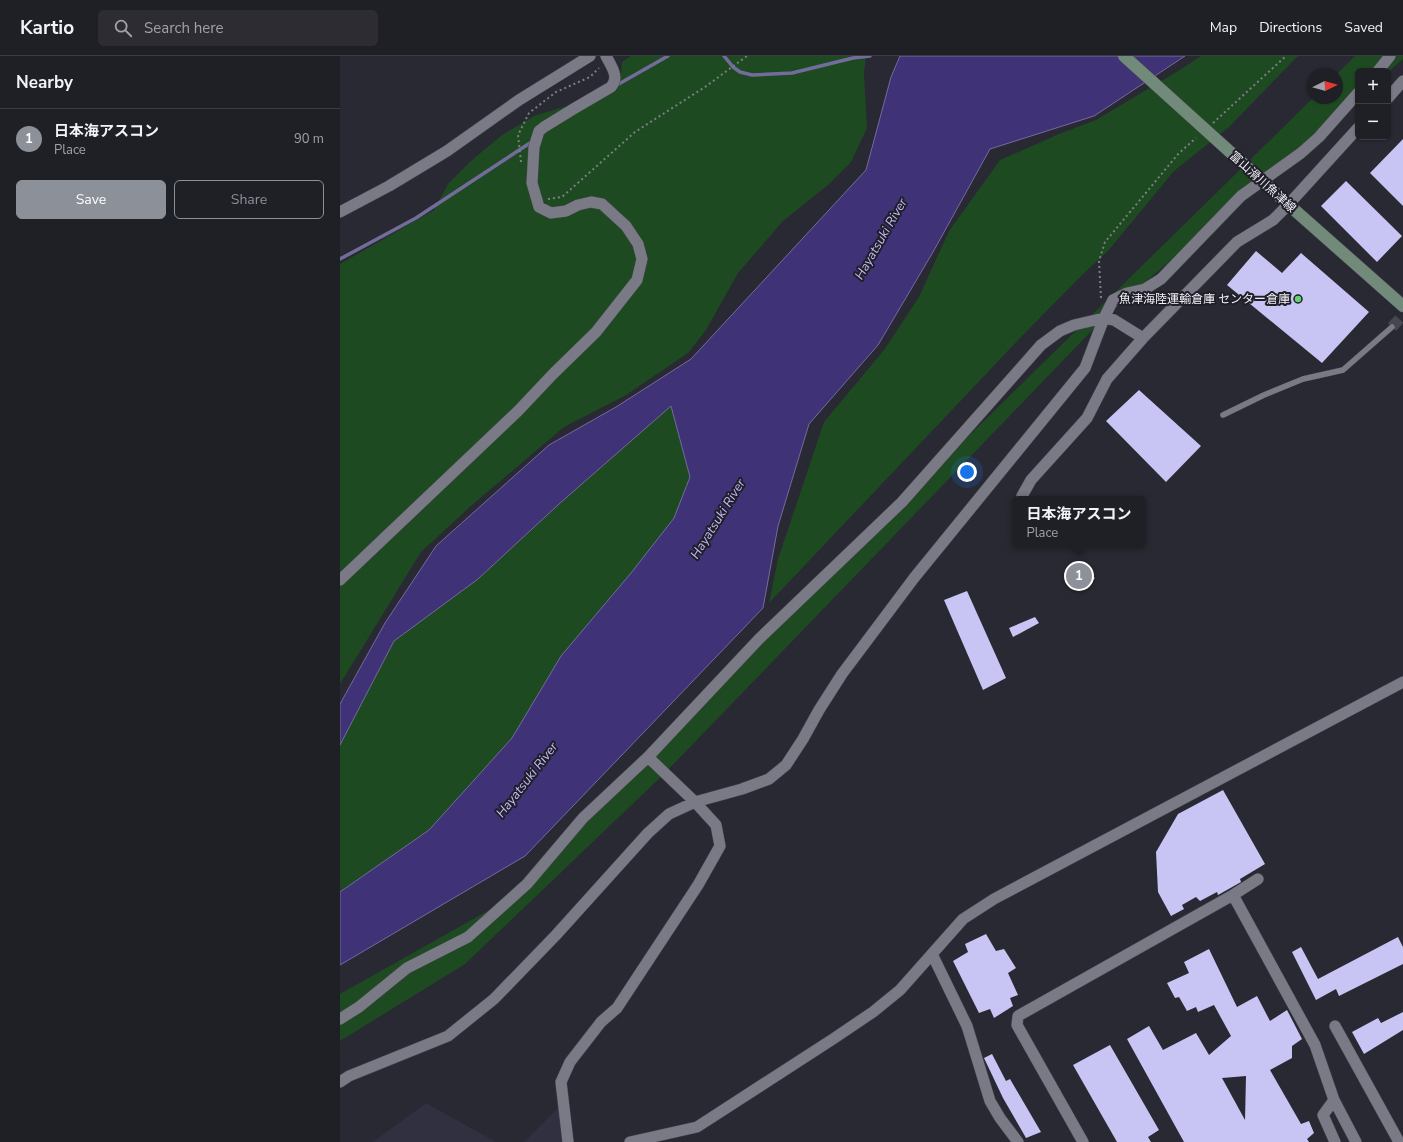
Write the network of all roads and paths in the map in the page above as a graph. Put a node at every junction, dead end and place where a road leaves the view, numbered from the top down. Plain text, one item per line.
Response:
1 (590, 56) edge
2 (606, 56) edge
3 (747, 56) edge
4 (1124, 56) edge
5 (1286, 56) edge
6 (1390, 56) edge
7 (601, 66) dead end
8 (1380, 68) edge
9 (1403, 81) edge
10 (1391, 95) edge
11 (1355, 96) edge
12 (1212, 124) dead end
13 (1355, 131) edge
14 (1201, 134) dead end
15 (522, 164) dead end
16 (548, 199) dead end
17 (1285, 202) junction
18 (340, 212) edge
19 (1101, 300) dead end
20 (1403, 306) edge
21 (1104, 318) junction
22 (1392, 327) tunnel mouth
23 (1143, 338) junction
24 (1223, 415) dead end
25 (1022, 496) dead end
26 (340, 580) edge
27 (1403, 682) edge
28 (648, 757) junction
29 (695, 802) junction
30 (1258, 879) dead end
31 (1233, 895) junction
32 (932, 954) junction
33 (340, 1020) edge
34 (1335, 1026) dead end
35 (340, 1082) edge
36 (1334, 1100) junction
37 (568, 1142) edge
38 (630, 1142) edge
39 (1018, 1142) edge
40 (1083, 1142) edge
41 (1335, 1142) edge
42 (1356, 1142) edge
43 (1399, 1142) edge

1 - 18 street
2 - 26 street
3 - 16 path
4 - 17 main road, 富山滑川魚津線, bridge
5 - 12 path
6 - 8 street
7 - 15 path
9 - 10 street
11 - 21 street
13 - 17 street
14 - 19 path
17 - 20 main road, 富山滑川魚津線
17 - 23 street
21 - 23 street
21 - 28 street
21 - 29 street
22 - 24 lane
23 - 25 street
27 - 32 street
28 - 29 street
28 - 33 street
29 - 35 street
29 - 37 street
30 - 31 street
31 - 36 street
31 - 40 street
32 - 38 street
32 - 39 street
34 - 43 street
36 - 41 street
36 - 42 street

